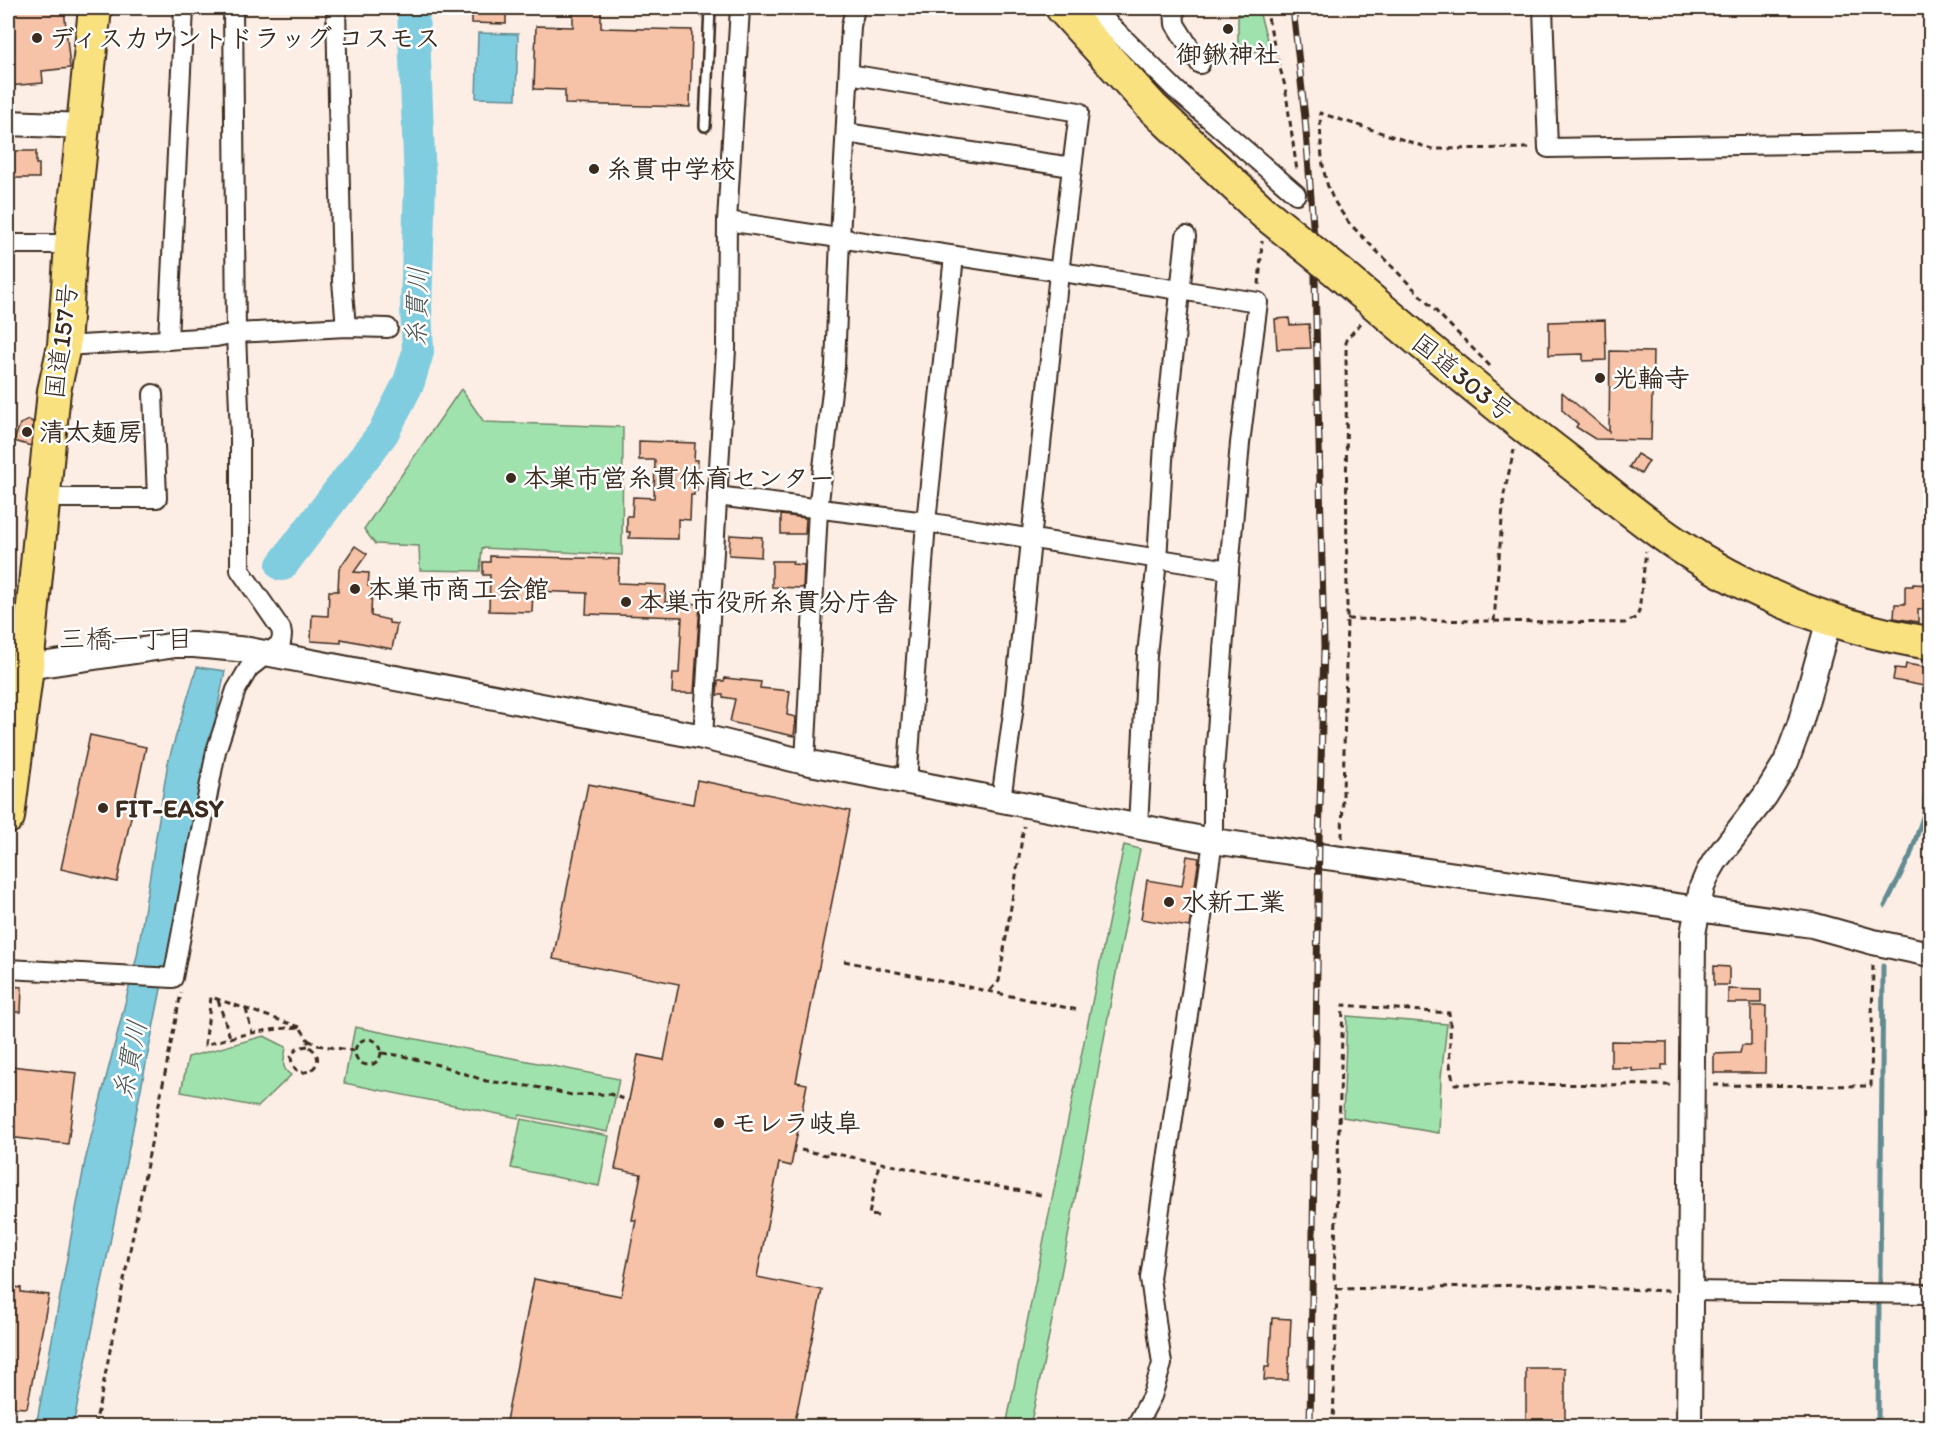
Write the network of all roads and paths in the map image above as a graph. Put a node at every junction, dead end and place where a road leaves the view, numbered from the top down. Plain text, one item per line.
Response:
1 (95, 8) edge
2 (184, 8) edge
3 (234, 8) edge
4 (336, 8) edge
5 (710, 8) edge
6 (740, 8) edge
7 (855, 8) edge
8 (1062, 8) edge
9 (1174, 8) edge
10 (1266, 8) edge
11 (1543, 8) edge
12 (1100, 12) edge
13 (1200, 64) joint
14 (849, 74) junction
15 (8, 123) edge
16 (84, 126) junction
17 (705, 126) dead end
18 (846, 133) junction
19 (1930, 142) edge
20 (1548, 148) junction
21 (1072, 167) junction
22 (1296, 194) dead end
23 (727, 221) junction
24 (1186, 236) dead end
25 (840, 238) junction
26 (8, 244) edge
27 (71, 244) junction
28 (954, 256) junction
29 (1059, 273) junction
30 (1179, 289) junction
31 (1360, 323) dead end
32 (346, 327) junction
33 (388, 327) dead end
34 (236, 333) junction
35 (168, 340) junction
36 (64, 346) junction
37 (1494, 370) dead end
38 (153, 394) dead end
39 (1516, 446) dead end
40 (717, 496) junction
41 (44, 498) junction
42 (819, 510) junction
43 (926, 522) junction
44 (1648, 523) junction
45 (1031, 540) junction
46 (1157, 560) junction
47 (1230, 570) junction
48 (1347, 619) junction
49 (1829, 620) junction
50 (1494, 621) junction
51 (1930, 643) edge
52 (268, 654) junction
53 (17, 669) edge
54 (703, 737) junction
55 (805, 762) junction
56 (907, 782) junction
57 (1001, 800) junction
58 (8, 817) edge
59 (1024, 826) dead end
60 (1138, 826) junction
61 (1213, 841) junction
62 (1342, 846) dead end
63 (1698, 909) junction
64 (1930, 954) edge
65 (1873, 956) dead end
66 (844, 961) dead end
67 (8, 969) edge
68 (988, 990) junction
69 (218, 1000) junction
70 (180, 1004) dead end
71 (246, 1009) junction
72 (1078, 1010) dead end
73 (300, 1027) junction
74 (252, 1033) junction
75 (230, 1037) junction
76 (308, 1040) junction
77 (308, 1046) junction
78 (355, 1051) junction
79 (382, 1053) junction
80 (1692, 1085) junction
81 (628, 1101) dead end
82 (801, 1150) dead end
83 (880, 1163) junction
84 (1041, 1195) dead end
85 (878, 1216) dead end
86 (1337, 1289) junction
87 (1690, 1291) junction
88 (1930, 1294) edge
89 (95, 1426) edge
90 (1136, 1426) edge
91 (1333, 1426) edge
92 (1689, 1426) edge

1 - 16 highway, 国道157号
2 - 35 street
3 - 34 street
4 - 32 street
5 - 17 lane
6 - 23 street
7 - 14 street
8 - 44 highway, 国道303号, bridge
9 - 13 street
10 - 13 path
11 - 20 street
12 - 22 street
14 - 18 street
14 - 21 street
15 - 16 street
16 - 27 highway, 国道157号
18 - 21 street
18 - 25 street
19 - 20 street
20 - 37 path
21 - 29 street
23 - 25 street
23 - 40 street
24 - 30 street
25 - 28 street
25 - 42 street
26 - 27 street
27 - 36 highway, 国道157号
28 - 29 street
28 - 43 street
29 - 30 street
29 - 45 street
30 - 46 street
30 - 47 street
31 - 48 path
32 - 33 street
32 - 34 street
34 - 35 street
34 - 52 street
35 - 36 street
36 - 41 highway, 国道157号
38 - 41 street
39 - 50 path
40 - 42 street
40 - 54 street
41 - 53 highway, 国道157号
42 - 43 street
42 - 55 street
43 - 45 street
43 - 56 street
44 - 49 highway, 国道303号
44 - 50 path
45 - 46 street
45 - 57 street
46 - 47 street
46 - 60 street
47 - 61 street
48 - 50 path
48 - 62 path
49 - 51 highway, 国道303号
49 - 63 street
52 - 53 street
52 - 54 street
52 - 67 street
53 - 58 highway, 国道157号
54 - 55 street
55 - 56 street
56 - 57 street
57 - 60 street
59 - 68 path
60 - 61 street
61 - 63 street
61 - 90 street
63 - 64 street
63 - 80 street
65 - 80 path
66 - 68 path
68 - 72 path
69 - 71 path
69 - 75 path
69 - 75 path
70 - 89 path
71 - 73 path
71 - 74 path
73 - 74 path
73 - 76 path
74 - 75 path
76 - 77 path
76 - 78 path
77 - 77 path
78 - 79 path
78 - 79 path
79 - 81 path
80 - 86 path
80 - 87 street
82 - 83 path
83 - 84 path
83 - 85 path
86 - 87 path
86 - 91 path
87 - 88 street
87 - 92 street

